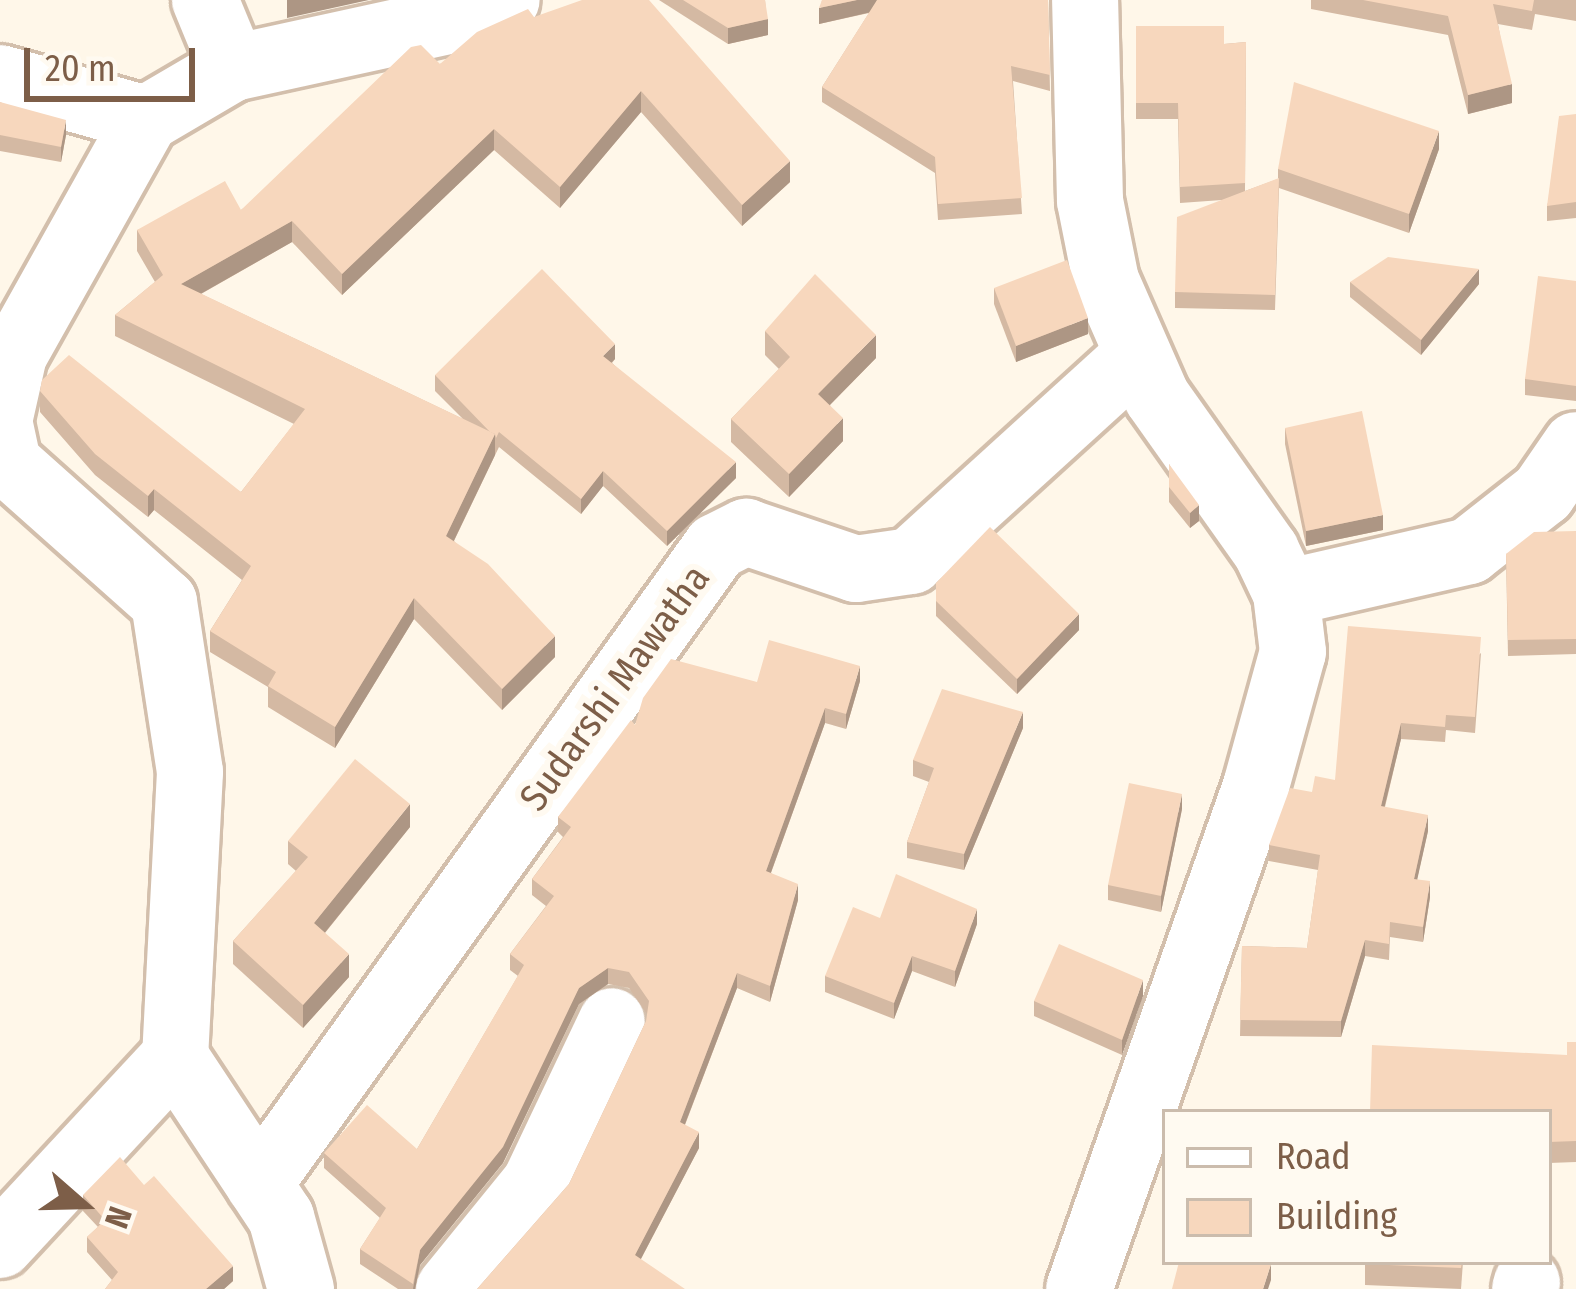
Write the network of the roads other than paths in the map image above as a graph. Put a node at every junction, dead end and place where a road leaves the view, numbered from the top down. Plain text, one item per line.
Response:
1 (205, 0) edge
2 (507, 0) edge
3 (1085, 0) edge
4 (233, 68) junction
5 (0, 78) edge
6 (146, 119) junction
7 (1135, 357) junction
8 (0, 421) edge
9 (1576, 445) edge
10 (1286, 593) junction
11 (612, 1021) dead end
12 (175, 1057) junction
13 (259, 1184) junction
14 (0, 1245) edge
15 (301, 1289) edge
16 (449, 1289) edge
17 (1079, 1289) edge

1 - 4 street
2 - 4 street
3 - 7 street
4 - 6 street
5 - 6 street
6 - 8 street
7 - 10 street
7 - 13 street, Sudarshi Mawatha
8 - 12 street
9 - 10 street
10 - 17 street
11 - 16 street
12 - 13 street
12 - 14 street
13 - 15 street

